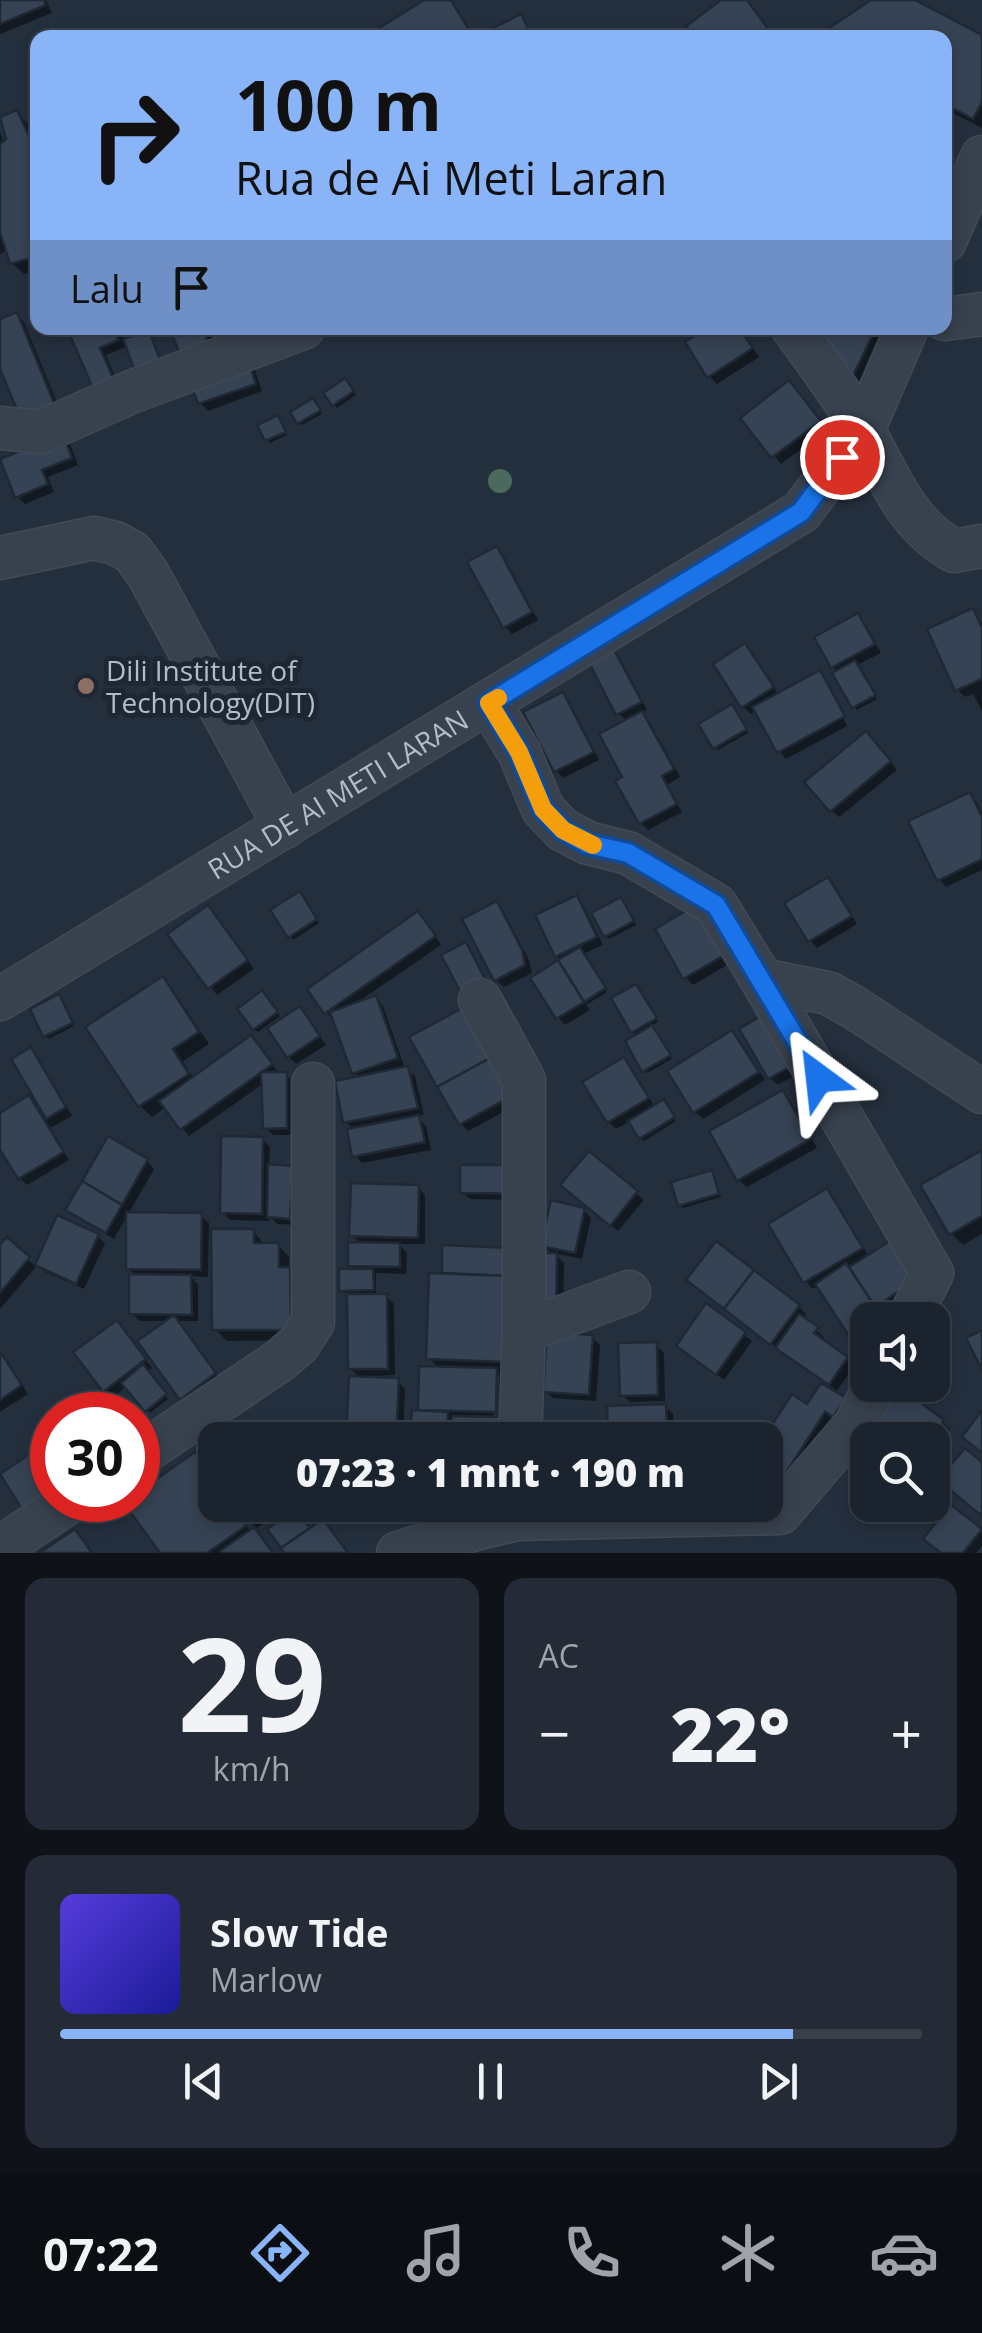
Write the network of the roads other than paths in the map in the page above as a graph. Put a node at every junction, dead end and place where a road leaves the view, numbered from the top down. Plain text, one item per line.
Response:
1 (982, 156) edge
2 (952, 226) edge
3 (982, 314) edge
4 (952, 318) edge
5 (284, 335) edge
6 (798, 335) edge
7 (905, 335) edge
8 (0, 428) edge
9 (863, 430) junction
10 (982, 546) edge
11 (0, 558) edge
12 (489, 703) junction
13 (285, 828) junction
14 (762, 980) junction
15 (0, 1000) edge
16 (480, 1000) dead end
17 (312, 1084) dead end
18 (982, 1092) edge
19 (629, 1292) dead end
20 (917, 1302) edge
21 (524, 1331) junction
22 (867, 1402) edge
23 (521, 1422) edge
24 (160, 1441) edge
25 (783, 1509) edge
26 (40, 1522) edge
27 (493, 1522) edge
28 (2, 1548) edge
29 (398, 1553) edge

1 - 2 street
3 - 4 street
5 - 8 street
6 - 9 street
7 - 9 street, RUA DE AI METI LARAN
9 - 10 street
9 - 12 street, RUA DE AI METI LARAN
11 - 13 street
12 - 13 street, RUA DE AI METI LARAN
12 - 14 street
13 - 15 street, RUA DE AI METI LARAN
14 - 18 street
14 - 20 street
16 - 21 street
17 - 24 street
19 - 21 street
21 - 23 street
22 - 25 street
26 - 28 street
27 - 29 street

